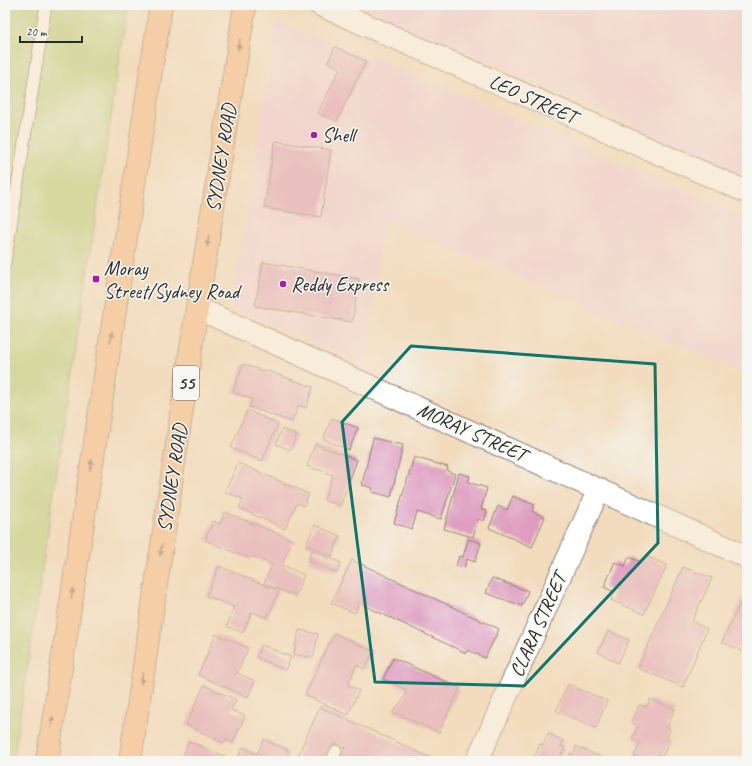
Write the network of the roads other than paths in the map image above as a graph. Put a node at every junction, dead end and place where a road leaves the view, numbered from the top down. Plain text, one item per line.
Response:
1 (46, 5) edge
2 (161, 5) edge
3 (245, 5) edge
4 (320, 5) edge
5 (747, 192) edge
6 (5, 263) edge
7 (198, 308) junction
8 (599, 489) junction
9 (747, 557) edge
10 (47, 761) edge
11 (130, 761) edge
12 (477, 761) edge

1 - 6 lane
10 -> 2 highway
3 -> 7 highway, SYDNEY ROAD / 55
4 - 5 street, LEO STREET
7 - 8 street, MORAY STREET
7 -> 11 highway, SYDNEY ROAD / 55
8 - 9 street, MORAY STREET
8 - 12 street, CLARA STREET

